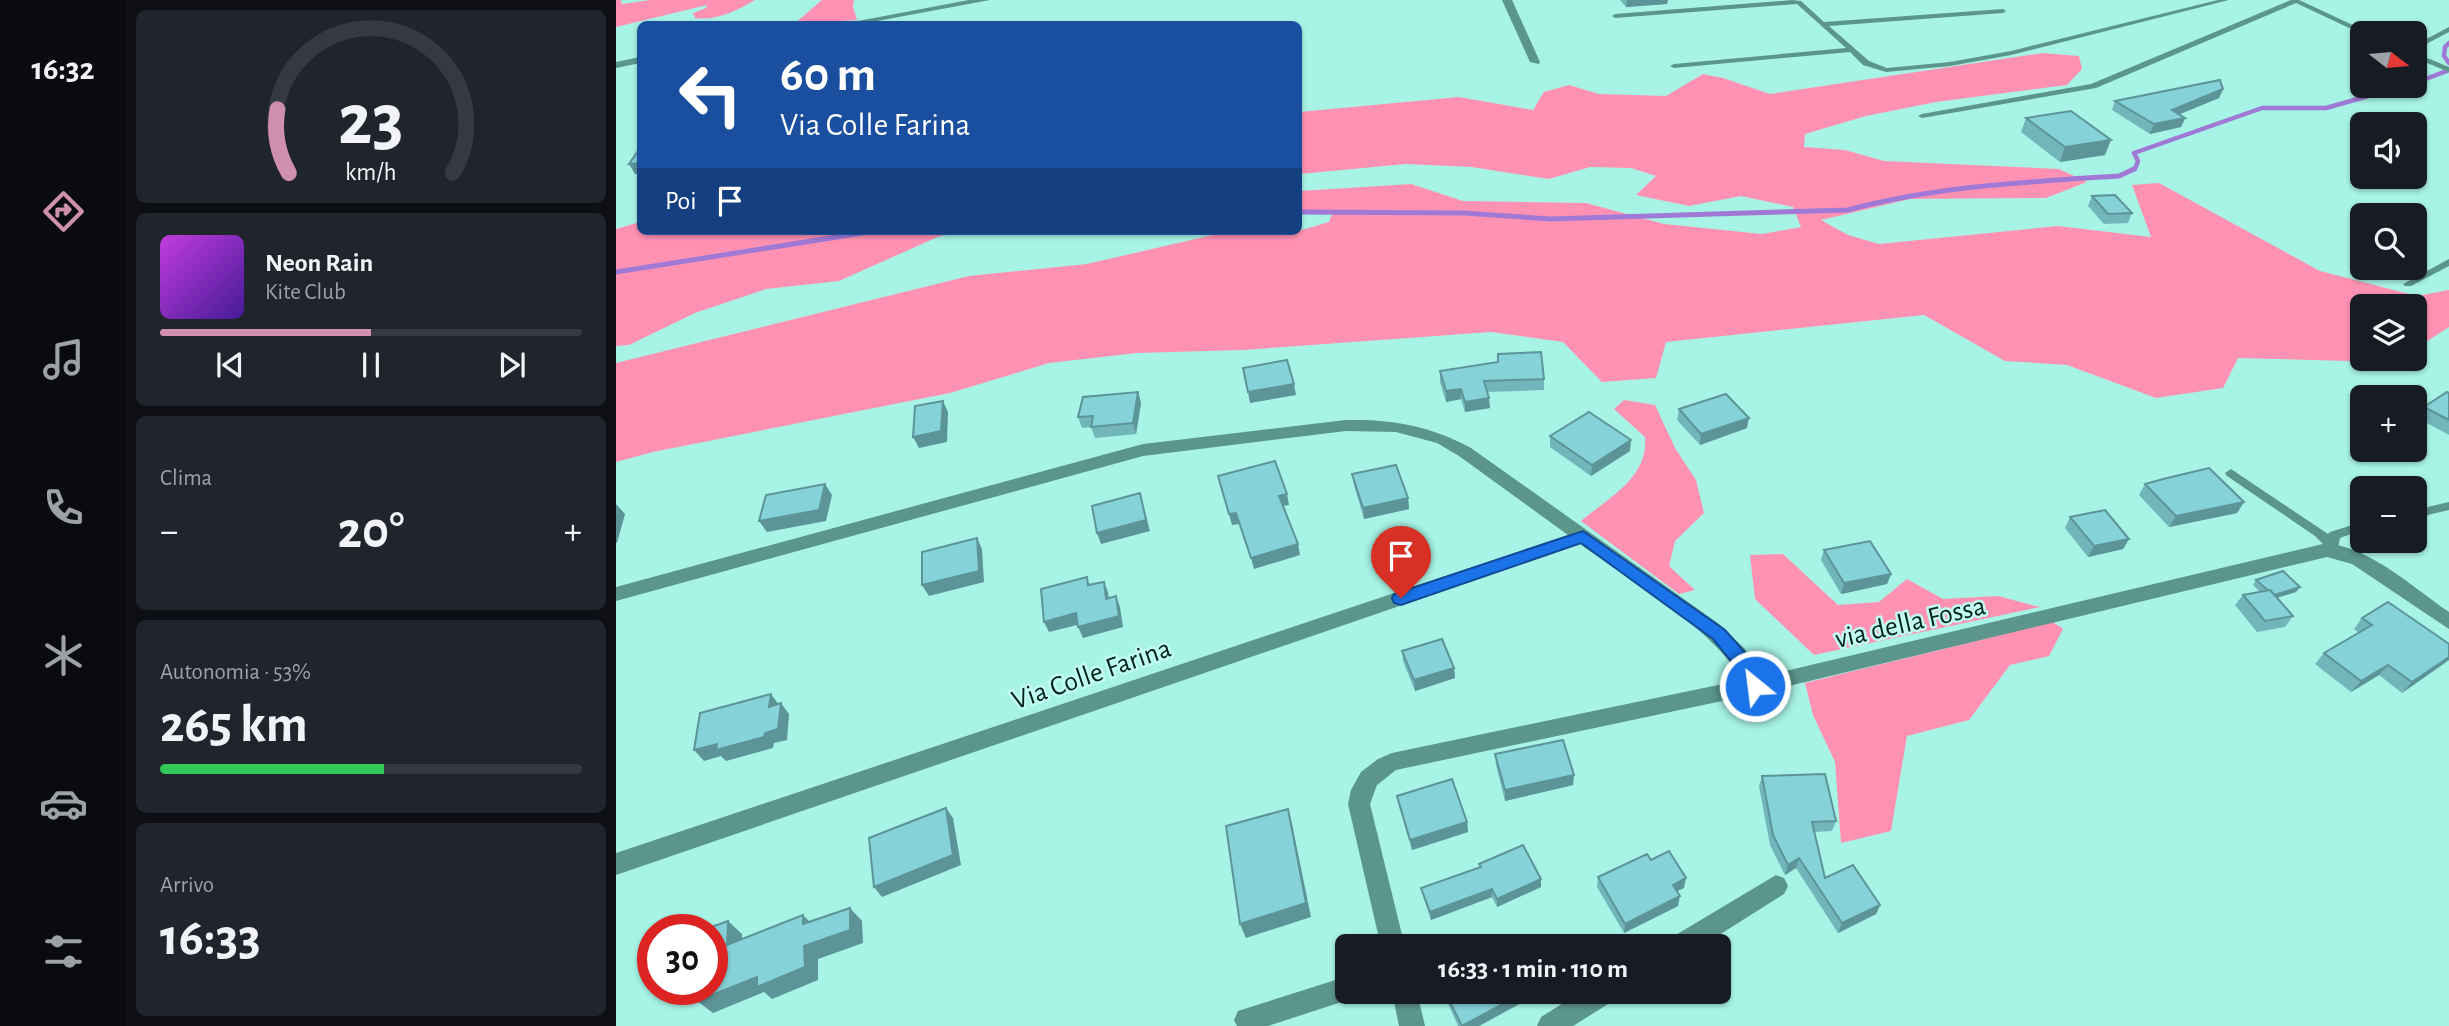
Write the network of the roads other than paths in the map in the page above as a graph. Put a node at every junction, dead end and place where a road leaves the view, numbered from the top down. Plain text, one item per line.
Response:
1 (985, 0) edge
2 (1507, 0) edge
3 (2226, 0) edge
4 (2294, 0) edge
5 (1798, 1) edge
6 (2003, 11) dead end
7 (1615, 16) dead end
8 (864, 21) edge
9 (1823, 24) junction
10 (2350, 25) edge
11 (2449, 29) edge
12 (2427, 41) edge
13 (1852, 50) junction
14 (2427, 60) edge
15 (637, 61) edge
16 (1535, 62) dead end
17 (616, 65) edge
18 (1674, 66) dead end
19 (2449, 70) edge
20 (1922, 116) dead end
21 (2449, 262) edge
22 (2408, 284) dead end
23 (2231, 472) dead end
24 (2449, 506) edge
25 (2427, 511) edge
26 (2350, 530) edge
27 (1583, 536) junction
28 (2333, 549) junction
29 (616, 594) edge
30 (2449, 622) edge
31 (1755, 686) junction
32 (616, 864) edge
33 (1776, 886) dead end
34 (1390, 934) edge
35 (1699, 934) edge
36 (1335, 992) edge
37 (1407, 1004) edge
38 (1585, 1004) edge
39 (1247, 1020) dead end
40 (1412, 1026) edge
41 (1550, 1026) edge

1 - 8 street
2 - 16 street
3 - 13 lane
4 - 10 lane
4 - 20 lane
5 - 7 lane
5 - 9 lane
6 - 9 lane
9 - 13 lane
11 - 12 lane
13 - 18 lane
14 - 19 lane
15 - 17 street
21 - 22 lane
23 - 28 lane
24 - 25 lane
26 - 28 lane
27 - 29 street
27 - 31 street
27 - 32 street, Via Colle Farina
28 - 30 street
28 - 31 street, via della Fossa
31 - 34 street, via della Fossa
33 - 35 street
36 - 39 street
37 - 40 street
38 - 41 street

